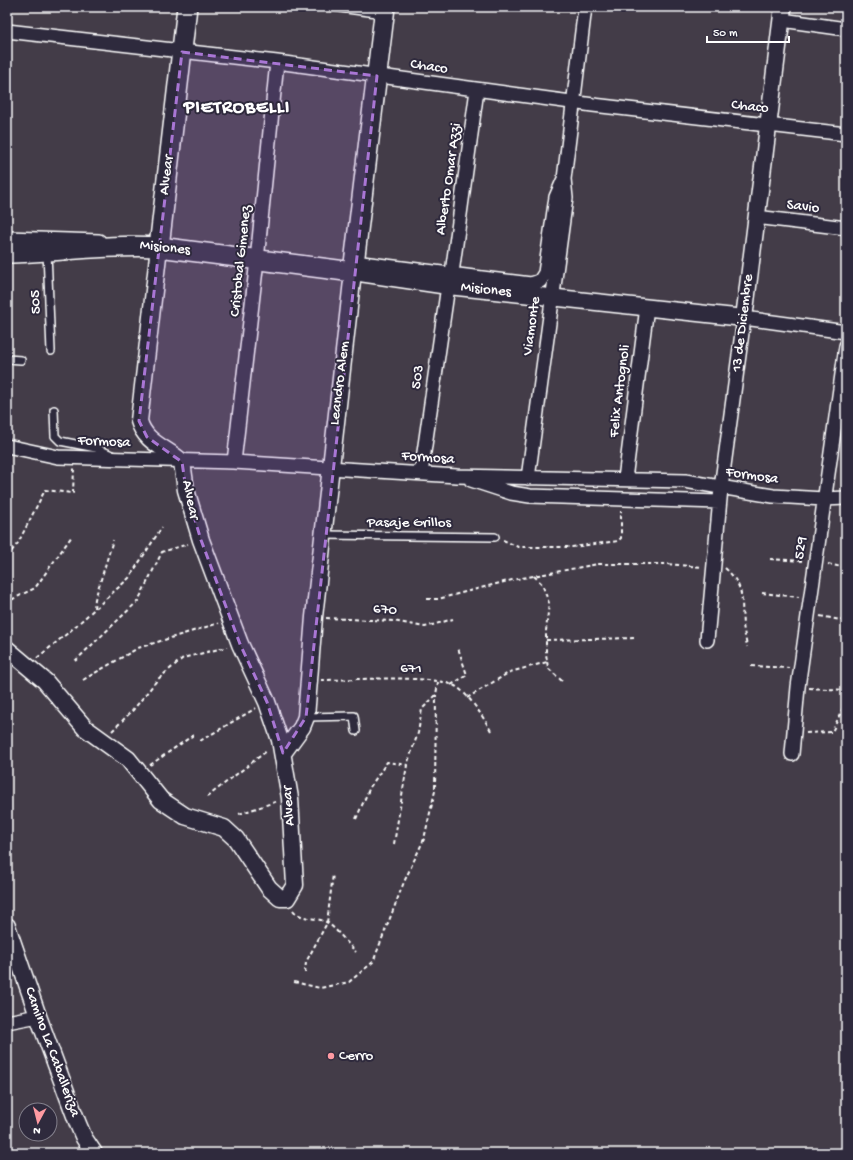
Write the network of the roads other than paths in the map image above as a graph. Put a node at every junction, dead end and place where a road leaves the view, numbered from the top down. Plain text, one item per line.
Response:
1 (188, 7) edge
2 (332, 7) edge
3 (586, 7) edge
4 (385, 11) edge
5 (783, 13) edge
6 (846, 29) edge
7 (7, 31) edge
8 (182, 52) junction
9 (276, 62) junction
10 (377, 76) junction
11 (477, 90) junction
12 (574, 103) junction
13 (768, 125) junction
14 (846, 134) edge
15 (564, 179) junction
16 (756, 217) junction
17 (846, 228) edge
18 (7, 238) edge
19 (126, 245) junction
20 (159, 247) junction
21 (47, 252) junction
22 (7, 253) edge
23 (257, 260) junction
24 (354, 267) junction
25 (450, 280) junction
26 (540, 281) joint
27 (552, 296) junction
28 (647, 307) junction
29 (744, 318) junction
30 (846, 332) edge
31 (846, 346) edge
32 (51, 351) dead end
33 (7, 359) edge
34 (20, 360) dead end
35 (54, 410) dead end
36 (7, 446) edge
37 (119, 459) junction
38 (182, 462) junction
39 (234, 462) junction
40 (330, 468) junction
41 (421, 473) junction
42 (458, 476) junction
43 (528, 478) junction
44 (625, 479) junction
45 (721, 488) junction
46 (846, 498) edge
47 (824, 499) junction
48 (719, 502) junction
49 (323, 535) junction
50 (495, 536) road end
51 (707, 640) dead end
52 (7, 649) edge
53 (306, 717) junction
54 (356, 731) dead end
55 (282, 747) junction
56 (792, 754) dead end
57 (7, 926) edge
58 (38, 1016) junction
59 (7, 1022) edge
60 (94, 1153) edge

1 - 8 main road, Alvear
2 - 4 lane
3 - 12 street, Viamonte
4 - 10 main road, Leandro Alem
5 - 6 street
5 - 13 street, 13 de Diciembre
7 - 8 street, Chaco
8 - 9 street, Chaco
8 - 20 main road, Alvear
9 - 10 street, Chaco
9 - 23 street, Cristobal Gimenez
10 - 11 street, Chaco
10 - 24 main road, Leandro Alem
11 - 12 street, Chaco
11 - 25 street, Alberto Omar Azzi
12 - 13 street, Chaco
12 - 15 street, Viamonte
13 - 14 street, Chaco
13 - 16 street, 13 de Diciembre
15 - 26 street, Viamonte
15 - 27 street, Viamonte
16 - 17 street, Savio
16 - 29 street, 13 de Diciembre
18 - 19 street, Misiones
19 - 20 main road, Misiones
19 - 21 main road, Misiones
20 - 23 main road, Misiones
20 - 38 street, Alvear
21 - 22 main road, Misiones
21 - 32 lane, 505
23 - 24 main road, Misiones
23 - 39 street, Cristobal Gimenez
24 - 25 street, Misiones
24 - 40 street, Leandro Alem
25 - 26 street, Misiones
25 - 27 street, Misiones
25 - 41 street, 503
27 - 28 street, Misiones
27 - 43 street, Viamonte
28 - 29 street, Misiones
28 - 44 street, Felix Antognoli
29 - 30 street, Misiones
29 - 45 street, 13 de Diciembre
31 - 47 street, 529
33 - 34 lane
35 - 37 lane
36 - 37 street, Formosa
37 - 38 street, Formosa
38 - 39 street, Formosa
38 - 55 street, Alvear
39 - 40 street, Formosa
40 - 41 street, Formosa
40 - 49 street, Leandro Alem
41 - 42 street, Formosa
42 - 43 street, Formosa
42 - 48 street
43 - 44 street, Formosa
44 - 45 street, Formosa
45 - 47 street, Formosa
45 - 48 street, 13 de Diciembre
46 - 47 street, Formosa
47 - 56 street, 529
48 - 51 street, 13 de Diciembre
49 - 50 lane, Pasaje Grillos
49 - 53 street, Leandro Alem
52 - 55 street, Alvear
53 - 54 lane
53 - 55 street, Leandro Alem
57 - 58 street, Camino La Caballeriza
58 - 59 street
58 - 60 street, Camino La Caballeriza

